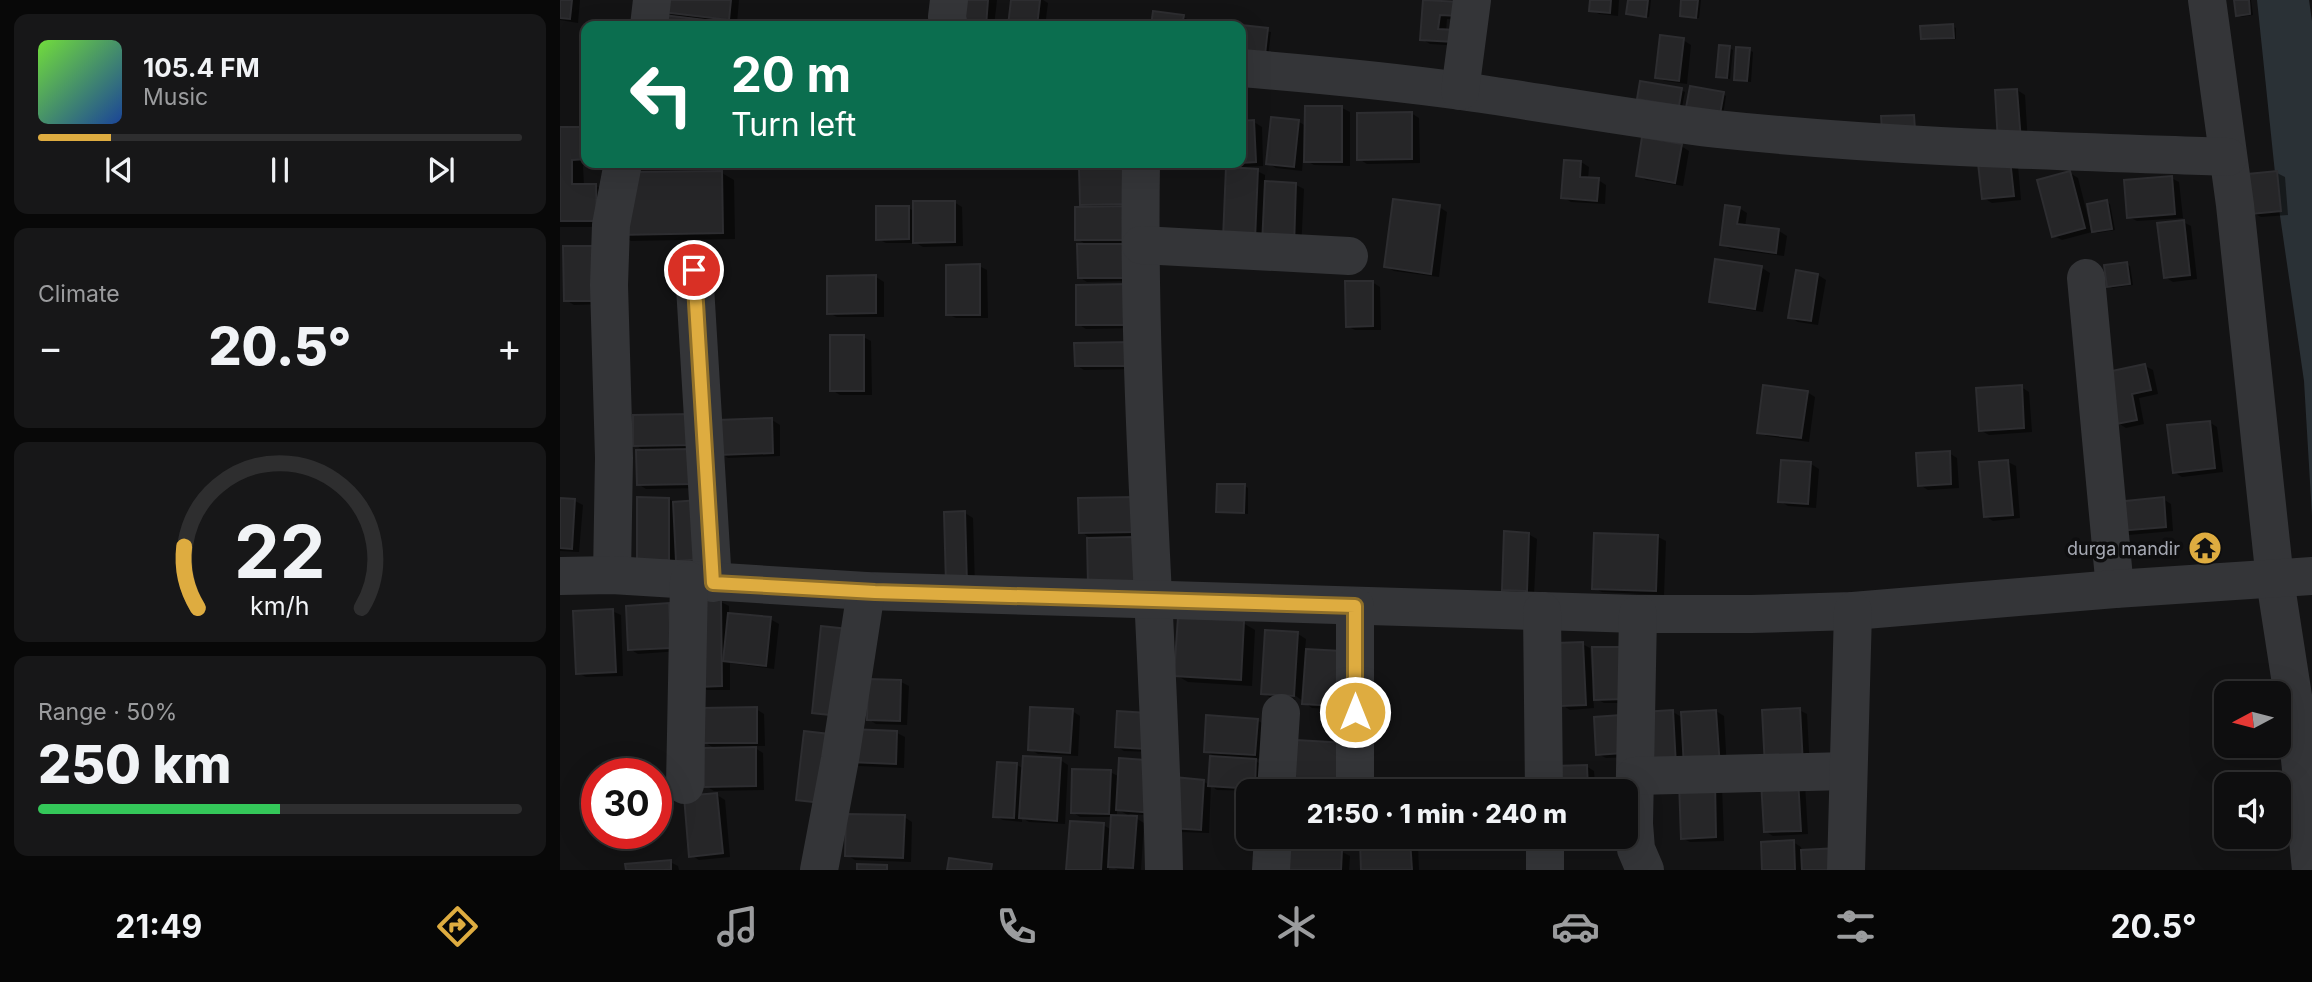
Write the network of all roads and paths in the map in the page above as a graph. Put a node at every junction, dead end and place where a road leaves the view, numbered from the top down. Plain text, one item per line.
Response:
1 (652, 0) edge
2 (949, 0) edge
3 (1472, 0) edge
4 (2207, 0) edge
5 (650, 21) edge
6 (948, 21) edge
7 (1246, 68) edge
8 (1460, 91) junction
9 (2228, 156) junction
10 (622, 168) edge
11 (1142, 168) edge
12 (1141, 245) junction
13 (1349, 256) dead end
14 (694, 270) dead end
15 (2086, 278) dead end
16 (612, 575) junction
17 (560, 576) edge
18 (2296, 578) edge
19 (701, 582) junction
20 (2115, 589) junction
21 (866, 591) junction
22 (1152, 599) junction
23 (1355, 606) junction
24 (1542, 611) junction
25 (1853, 611) junction
26 (1638, 614) junction
27 (1281, 713) dead end
28 (1848, 771) junction
29 (1636, 776) junction
30 (1277, 779) edge
31 (1355, 779) edge
32 (1544, 779) edge
33 (685, 785) dead end
34 (1272, 849) edge
35 (1545, 849) edge
36 (818, 870) edge
37 (1164, 870) edge
38 (1271, 870) edge
39 (1545, 870) edge
40 (1645, 870) edge
41 (1846, 870) edge
42 (2311, 870) edge

1 - 5 street
2 - 6 street
3 - 8 street
4 - 9 street
7 - 8 street
8 - 9 street
9 - 18 street
10 - 16 street
11 - 12 street
12 - 13 street
12 - 22 street
14 - 19 street
15 - 20 street
16 - 17 street
16 - 19 street
18 - 20 street
18 - 42 street
19 - 21 street
19 - 33 street
20 - 25 street
21 - 22 street
21 - 36 street
22 - 23 street
22 - 37 street
23 - 24 street
23 - 31 street
24 - 26 street
24 - 32 street
25 - 26 street
25 - 28 street
26 - 29 street
27 - 30 street
28 - 29 street
28 - 41 street
29 - 40 street
34 - 38 street
35 - 39 street

